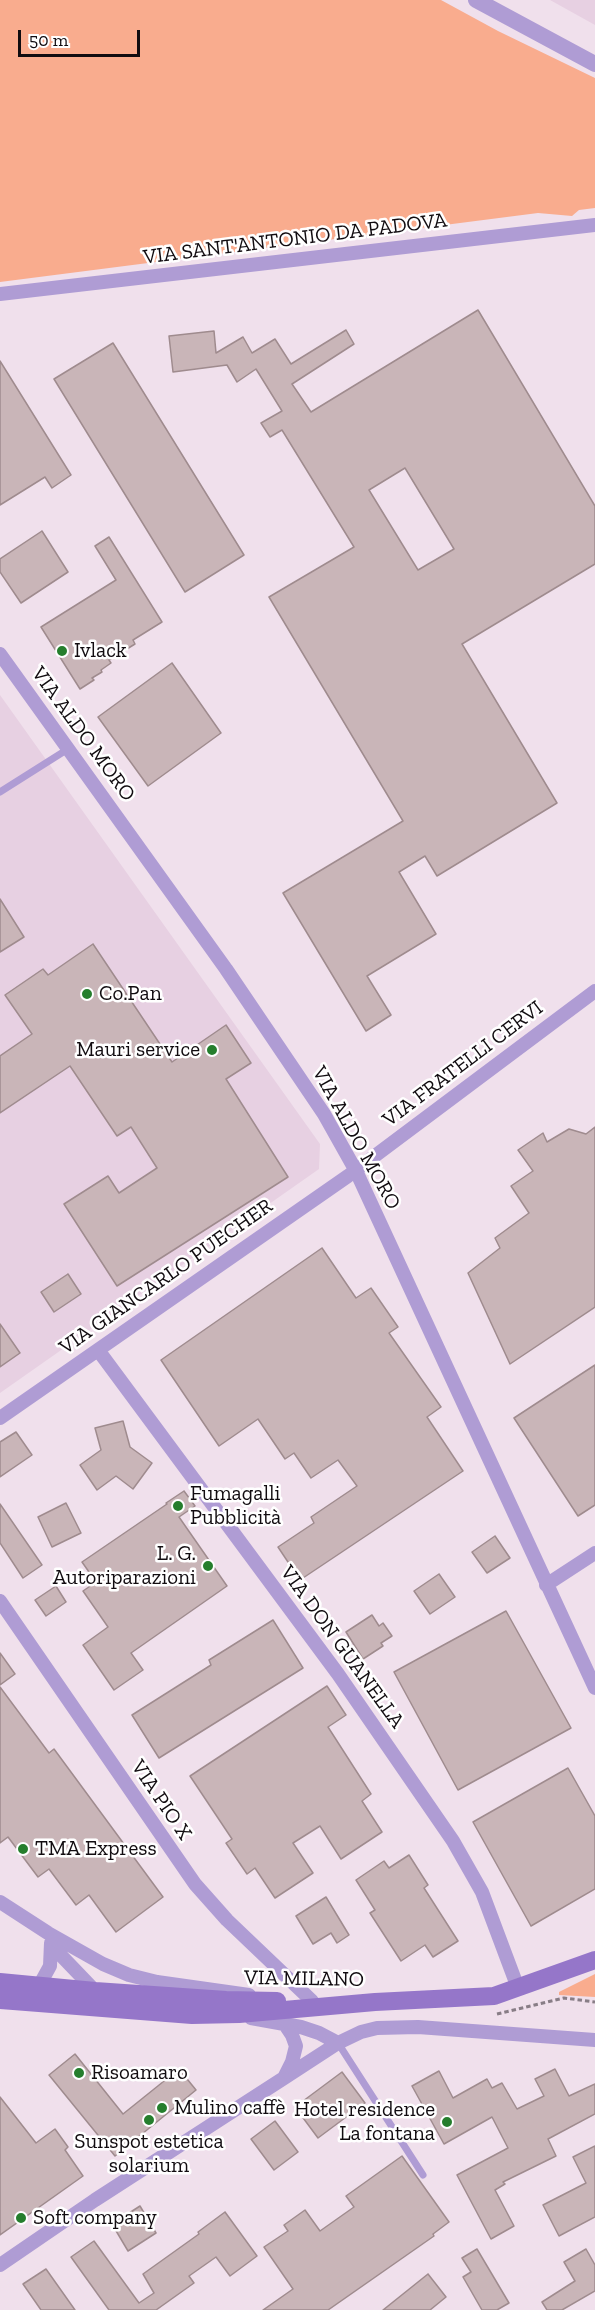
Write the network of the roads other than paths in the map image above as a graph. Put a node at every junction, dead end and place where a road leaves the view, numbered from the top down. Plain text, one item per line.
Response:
1 (476, 0) edge
2 (595, 64) edge
3 (595, 225) edge
4 (0, 294) edge
5 (0, 654) edge
6 (68, 748) junction
7 (0, 792) edge
8 (595, 991) edge
9 (356, 1171) junction
10 (98, 1350) junction
11 (0, 1418) edge
12 (595, 1553) edge
13 (546, 1584) junction
14 (0, 1601) edge
15 (595, 1688) edge
16 (0, 1902) edge
17 (50, 1939) junction
18 (593, 1960) edge
19 (0, 1982) edge
20 (39, 1986) junction
21 (518, 1988) junction
22 (95, 1991) junction
23 (0, 2000) edge
24 (271, 2001) junction
25 (312, 2001) junction
26 (375, 2002) junction
27 (222, 2014) junction
28 (192, 2015) junction
29 (284, 2023) junction
30 (595, 2040) edge
31 (339, 2043) junction
32 (284, 2078) junction
33 (423, 2175) dead end
34 (0, 2265) edge

1 - 2 street
3 - 4 street, VIA SANT'ANTONIO DA PADOVA
5 - 6 street, VIA ALDO MORO
6 - 7 lane
6 - 9 street, VIA ALDO MORO
8 - 9 street, VIA FRATELLI CERVI
9 - 10 street, VIA GIANCARLO PUECHER
9 - 13 street, VIA ALDO MORO
10 - 11 street, VIA GIANCARLO PUECHER
10 - 21 street, VIA DON GUANELLA
12 - 13 street
13 - 15 street, VIA ALDO MORO
14 - 25 street, VIA PIO X
16 - 17 street
17 - 20 street
17 - 22 street
17 - 24 street
18 - 21 main road
19 - 20 main road, VIA MILANO
20 - 22 main road, VIA MILANO
21 - 26 main road
22 - 24 main road, VIA MILANO
22 - 28 street
23 - 28 main road, VIA MILANO
24 - 25 main road, VIA MILANO
25 - 26 main road, VIA MILANO
26 - 27 main road, VIA MILANO
27 - 28 main road, VIA MILANO
27 - 29 street
29 - 31 street
29 - 32 street
30 - 31 street
31 - 32 street
31 - 33 lane
32 - 34 street

